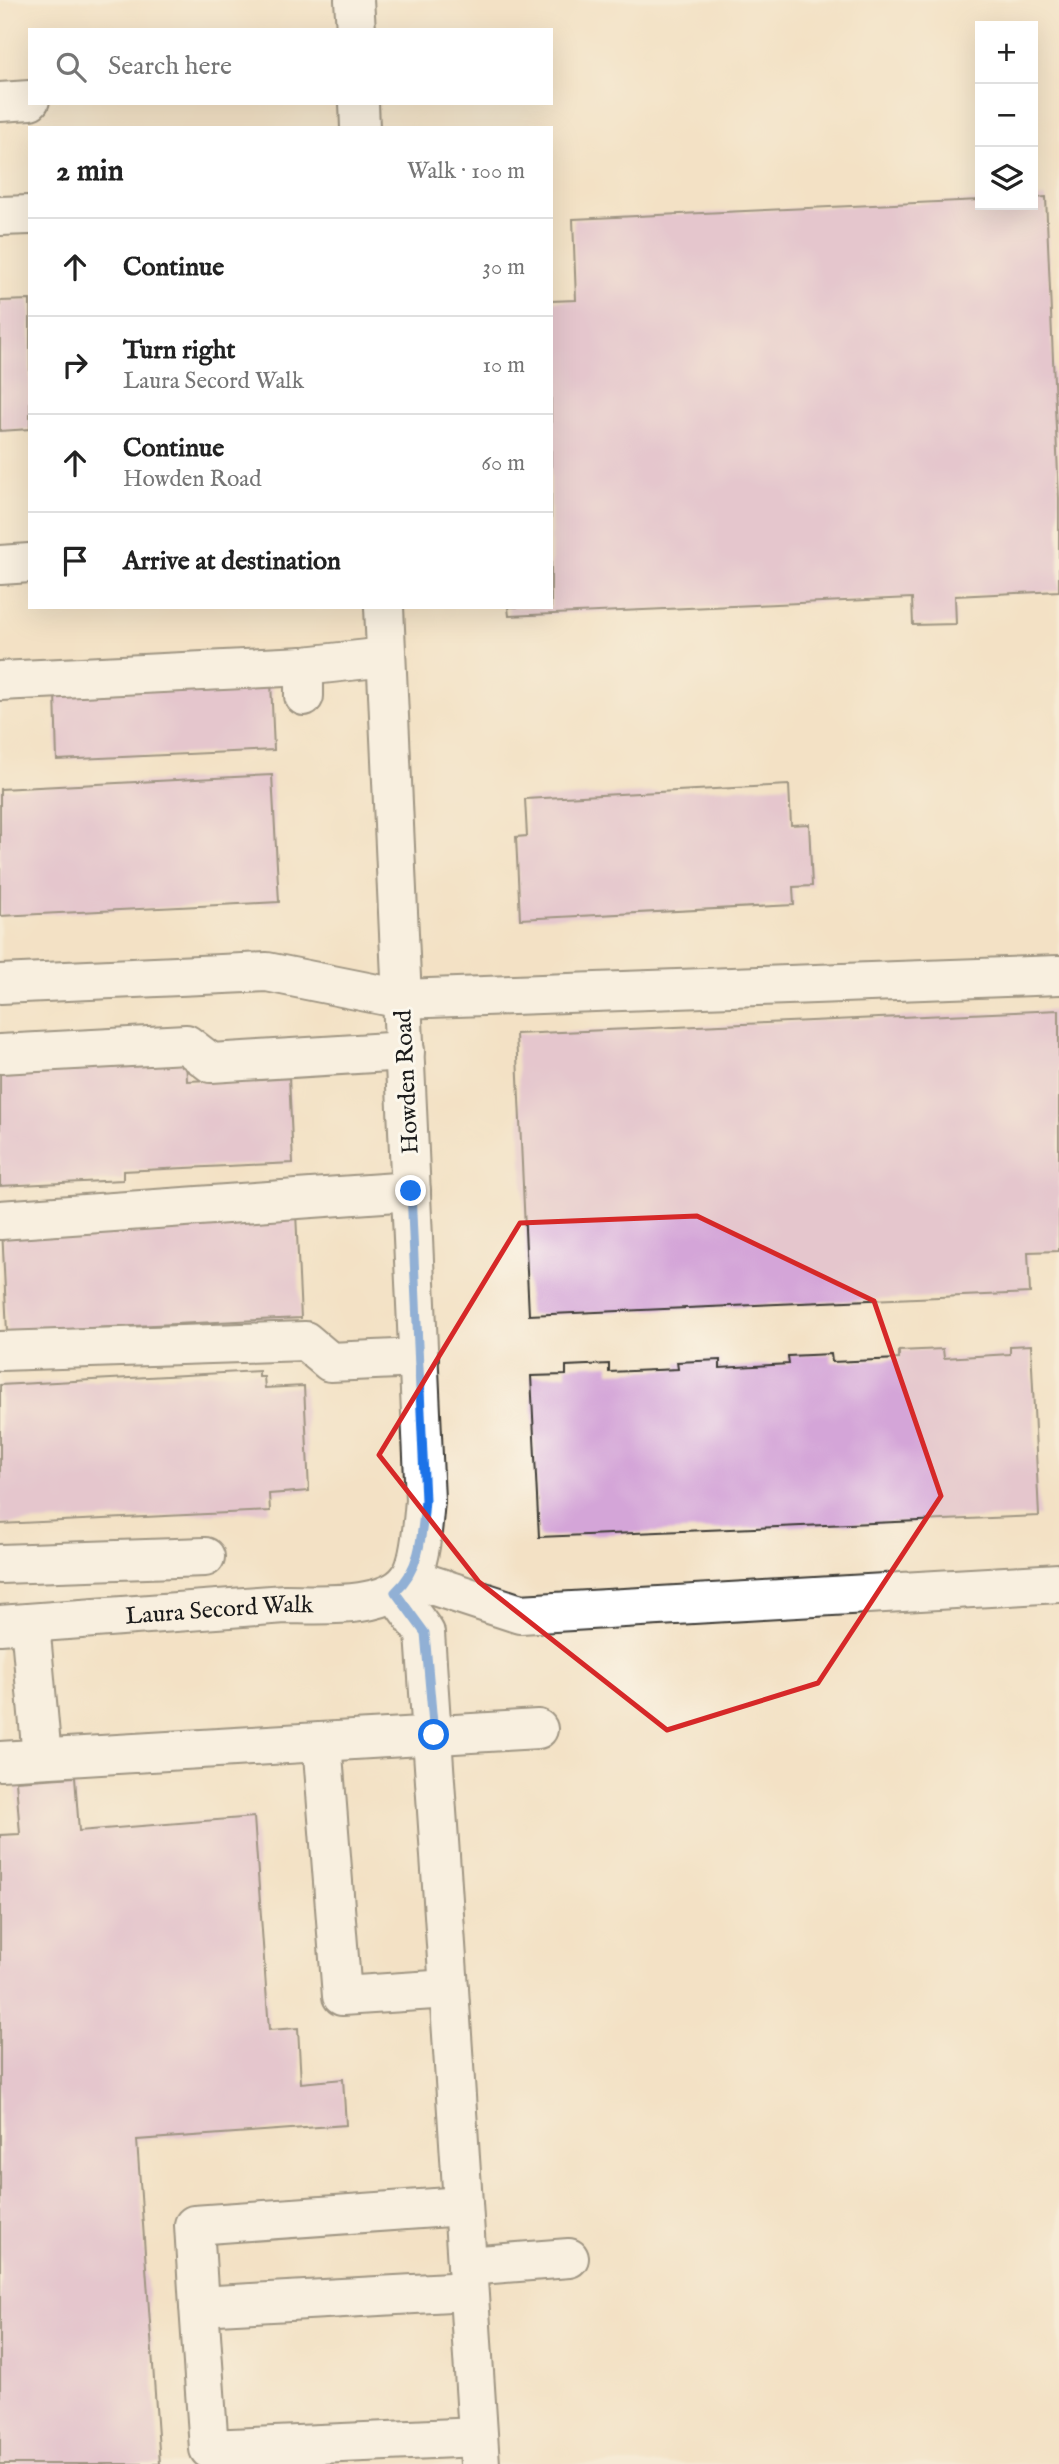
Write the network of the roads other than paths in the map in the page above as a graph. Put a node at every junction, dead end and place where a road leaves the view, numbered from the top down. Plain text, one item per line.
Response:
1 (354, 0) edge
2 (356, 28) edge
3 (28, 100) edge
4 (0, 102) edge
5 (359, 105) edge
6 (360, 126) edge
7 (28, 215) edge
8 (0, 216) edge
9 (28, 563) edge
10 (0, 565) edge
11 (383, 609) edge
12 (386, 657) junction
13 (0, 681) edge
14 (1059, 975) edge
15 (0, 984) edge
16 (402, 999) junction
17 (405, 1051) junction
18 (0, 1054) edge
19 (411, 1191) junction
20 (0, 1220) edge
21 (0, 1351) edge
22 (419, 1358) junction
23 (331, 1362) junction
24 (220, 1367) dead end
25 (205, 1557) dead end
26 (151, 1559) junction
27 (0, 1564) edge
28 (407, 1576) junction
29 (1059, 1583) edge
30 (154, 1614) junction
31 (15, 1624) edge
32 (538, 1729) dead end
33 (434, 1735) junction
34 (322, 1742) junction
35 (41, 1758) junction
36 (0, 1761) edge
37 (449, 1989) junction
38 (463, 2206) junction
39 (569, 2258) dead end
40 (467, 2279) junction
41 (199, 2306) junction
42 (479, 2451) edge

1 - 2 street
3 - 4 street
5 - 6 street
7 - 8 street
9 - 10 street
11 - 12 street, Howden Road
12 - 13 street
12 - 16 street, Howden Road
14 - 16 street
15 - 16 street
16 - 17 street, Howden Road
17 - 18 street
17 - 19 street, Howden Road
19 - 20 street
19 - 22 street, Howden Road
21 - 23 street
22 - 23 street
22 - 28 street, Howden Road
23 - 24 street
25 - 26 street
26 - 27 street
26 - 30 street
28 - 29 street
28 - 30 street, Laura Secord Walk
28 - 33 street
30 - 31 street, Laura Secord Walk
31 - 35 street
32 - 33 street
33 - 34 street
33 - 37 street
34 - 35 street
34 - 37 street
35 - 36 street
37 - 38 street
38 - 40 street
38 - 41 street
39 - 40 street
40 - 41 street
40 - 42 street
41 - 42 street

